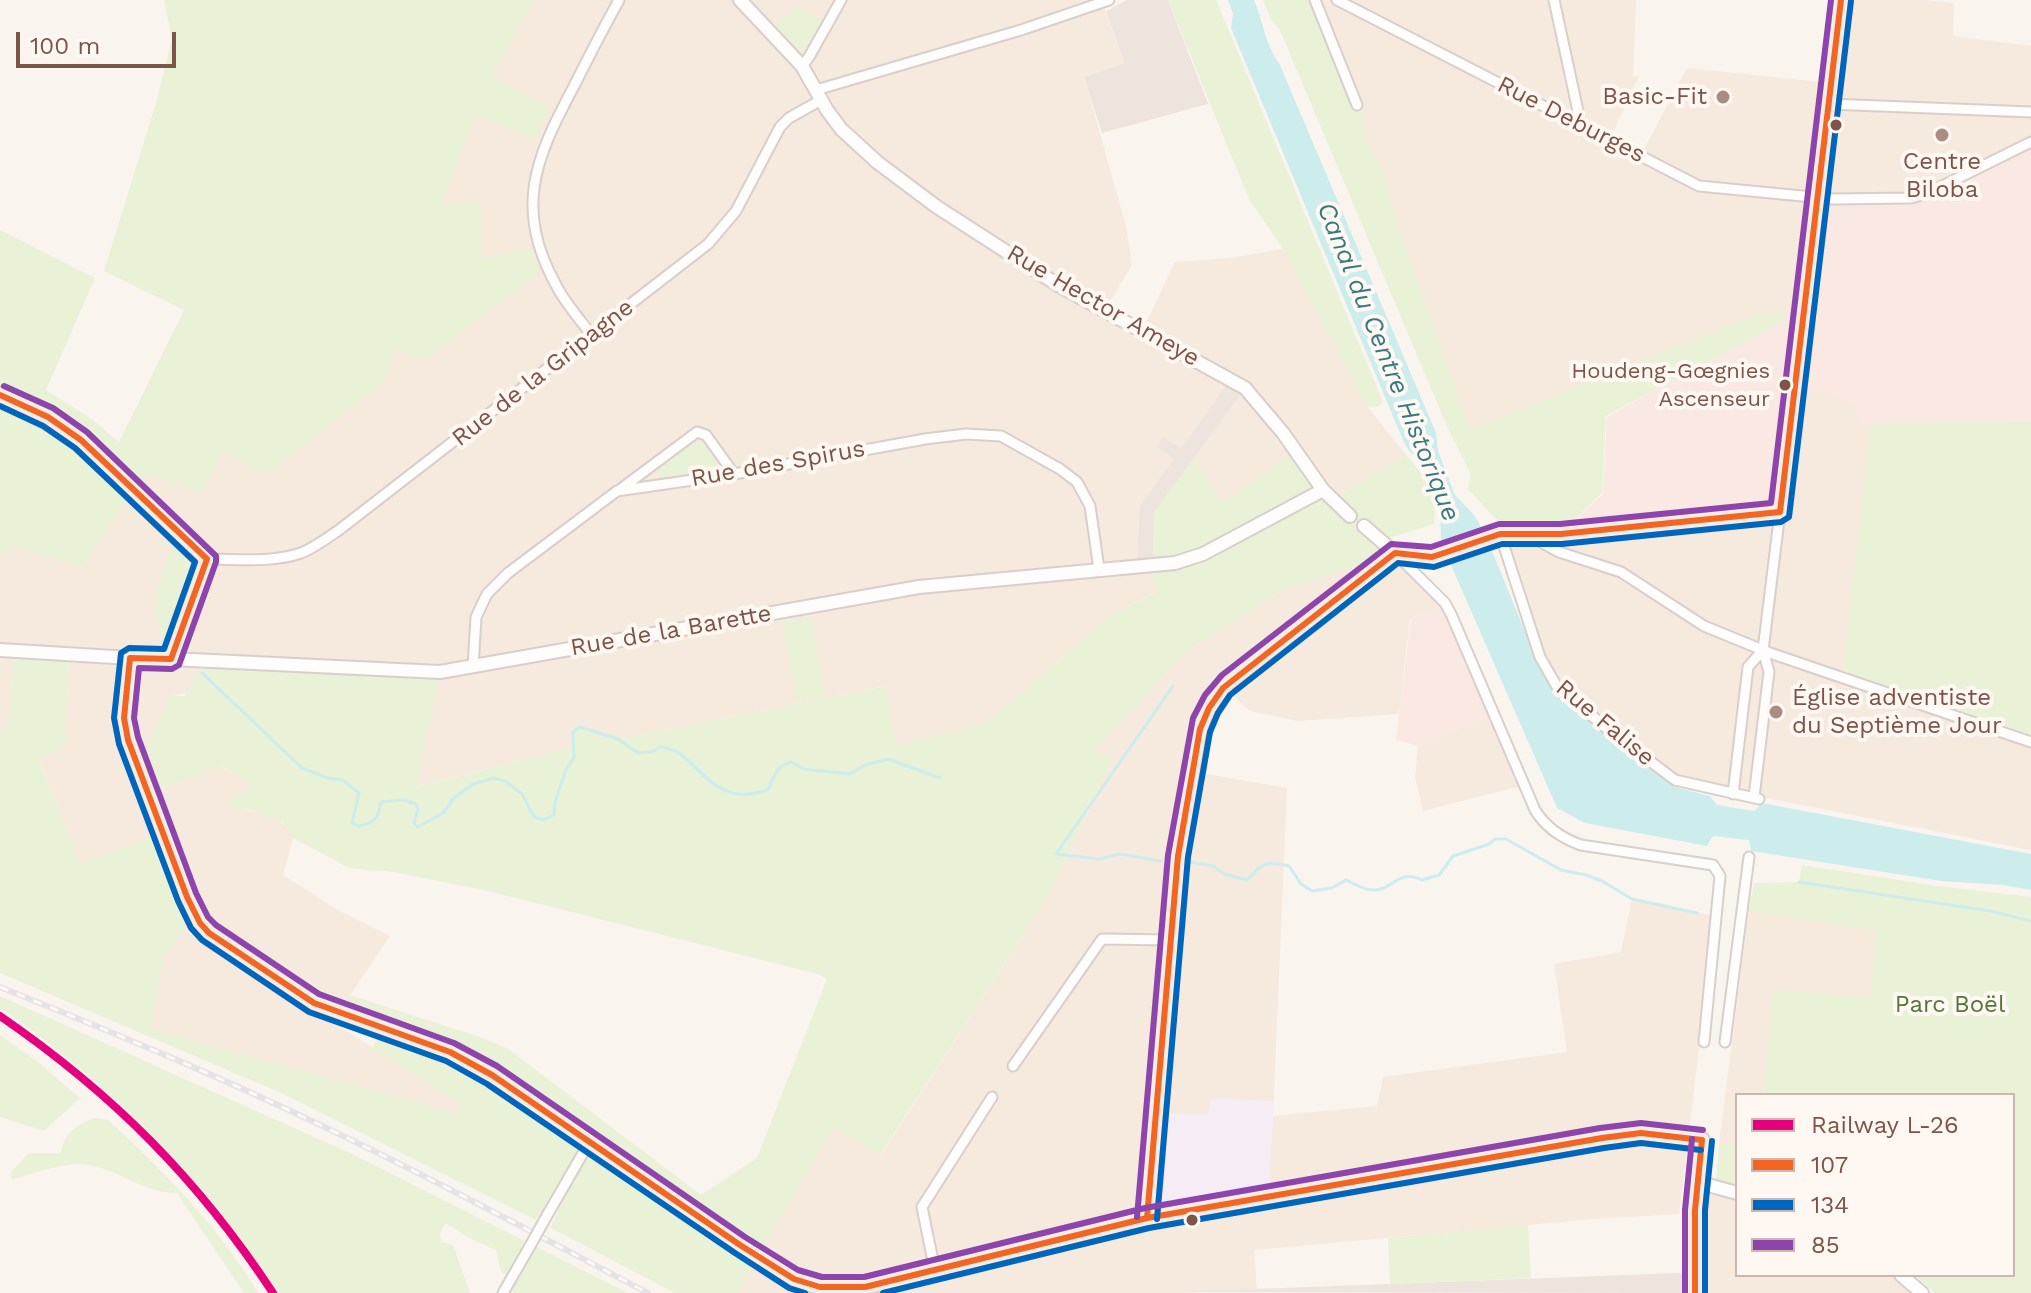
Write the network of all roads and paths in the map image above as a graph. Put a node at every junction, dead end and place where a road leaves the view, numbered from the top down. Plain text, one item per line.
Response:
1 (619, 0) edge
2 (740, 0) edge
3 (841, 0) edge
4 (1109, 0) edge
5 (1315, 0) edge
6 (1337, 0) edge
7 (1554, 0) edge
8 (1841, 0) edge
9 (802, 66) junction
10 (819, 95) junction
11 (1829, 104) junction
12 (1357, 105) dead end
13 (2031, 112) edge
14 (1581, 125) junction
15 (2031, 142) edge
16 (1817, 198) junction
17 (592, 335) junction
18 (0, 395) edge
19 (734, 474) junction
20 (1323, 490) junction
21 (617, 491) junction
22 (1780, 512) junction
23 (1350, 516) dead end
24 (1364, 526) dead end
25 (1523, 533) junction
26 (1500, 534) junction
27 (1395, 553) junction
28 (207, 559) junction
29 (1099, 569) junction
30 (0, 650) edge
31 (1763, 650) junction
32 (130, 658) junction
33 (171, 659) junction
34 (473, 667) junction
35 (2031, 742) edge
36 (1733, 794) junction
37 (1749, 857) dead end
38 (1170, 940) junction
39 (1704, 1042) dead end
40 (1725, 1042) dead end
41 (1013, 1066) dead end
42 (992, 1097) dead end
43 (590, 1141) junction
44 (1697, 1182) junction
45 (1735, 1192) edge
46 (1147, 1218) junction
47 (935, 1271) junction
48 (1903, 1277) edge
49 (507, 1290) edge
50 (818, 1290) edge
51 (1695, 1293) edge
52 (1922, 1293) edge

1 - 17 street
2 - 9 street, Rue Hector Ameye
3 - 9 street
4 - 10 street, Rue de la Gripagne
5 - 12 street
6 - 14 street, Rue Deburges
7 - 14 street
8 - 11 main road
9 - 10 street, Rue Hector Ameye
10 - 17 street, Rue de la Gripagne
10 - 20 street, Rue Hector Ameye
11 - 13 street
11 - 16 main road
14 - 16 street, Rue Deburges
15 - 16 street, Rue Deburges
16 - 22 main road
17 - 28 street, Rue de la Gripagne
18 - 28 main road
19 - 21 street, Rue des Spirus
19 - 21 street
19 - 29 street, Rue des Spirus
20 - 23 street, Rue Hector Ameye
20 - 29 street, Rue de la Barette
21 - 34 street, Rue des Spirus
22 - 25 main road
22 - 31 street
24 - 27 street
25 - 26 main road
25 - 31 street
26 - 27 main road
26 - 36 street, Rue Falise
27 - 38 main road
27 - 39 street
28 - 33 main road
29 - 34 street, Rue de la Barette
30 - 32 street, Rue de la Barette
31 - 35 street
31 - 36 street
31 - 36 street, Rue Falise
32 - 33 main road, Rue de la Barette
32 - 43 main road
33 - 34 street, Rue de la Barette
37 - 40 street
38 - 41 street
38 - 46 main road
42 - 47 street
43 - 49 street, bridge
43 - 50 main road
44 - 45 street
44 - 46 main road
44 - 51 main road
46 - 47 main road
47 - 50 main road
48 - 52 street

